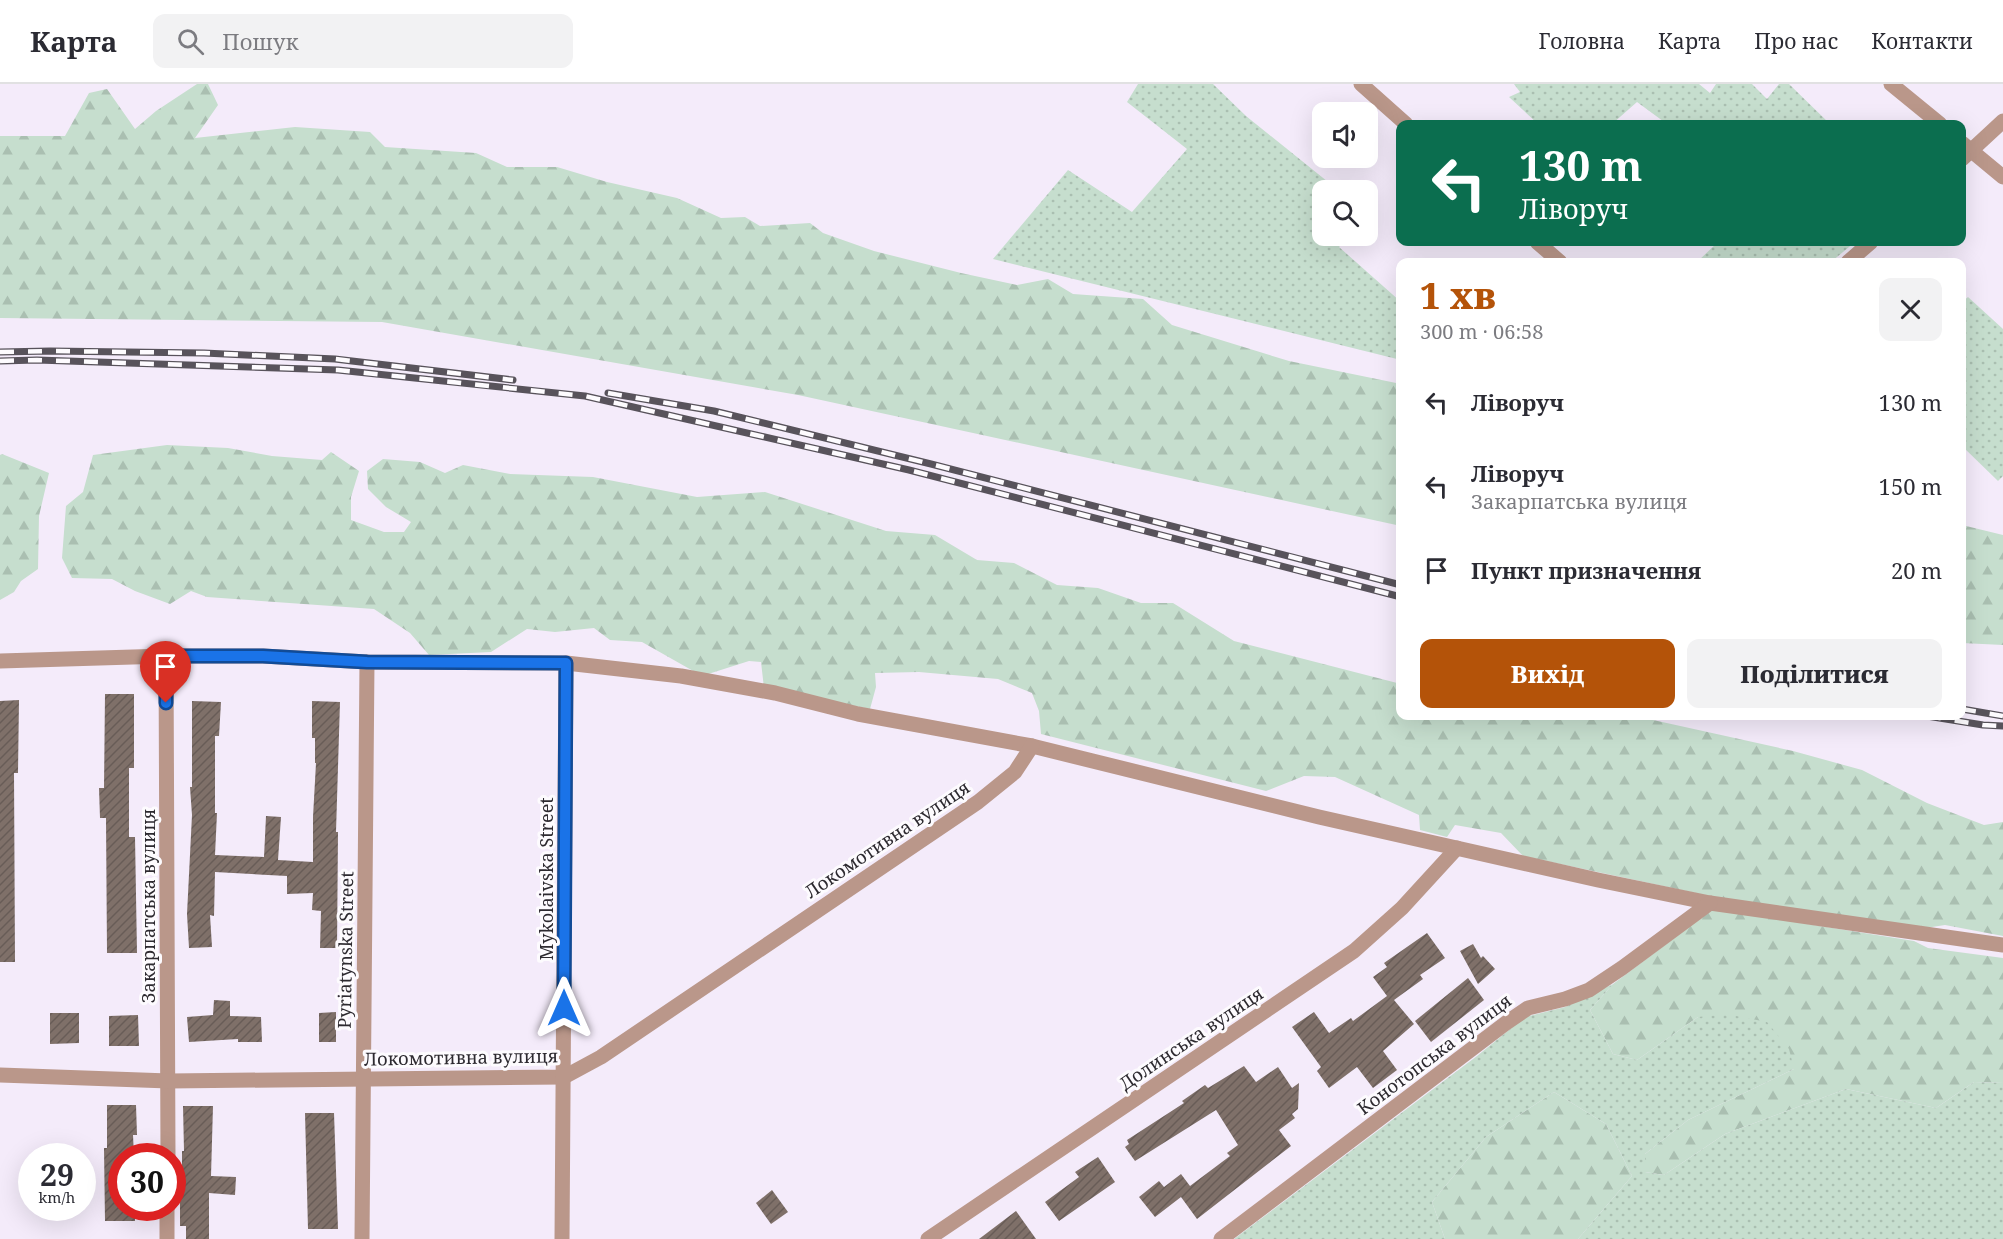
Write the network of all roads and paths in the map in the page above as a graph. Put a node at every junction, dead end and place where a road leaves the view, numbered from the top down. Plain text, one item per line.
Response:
1 (1361, 84) edge
2 (1892, 84) edge
3 (1402, 120) edge
4 (1935, 120) edge
5 (2003, 121) edge
6 (1966, 150) edge
7 (1966, 152) edge
8 (2003, 177) edge
9 (1542, 246) edge
10 (1866, 246) edge
11 (1555, 258) edge
12 (1853, 258) edge
13 (166, 656) junction
14 (0, 661) edge
15 (367, 662) junction
16 (566, 663) junction
17 (1032, 746) junction
18 (1457, 848) junction
19 (1710, 903) junction
20 (2003, 945) edge
21 (0, 1075) edge
22 (363, 1077) junction
23 (564, 1077) junction
24 (169, 1081) junction
25 (168, 1143) edge
26 (167, 1221) edge
27 (167, 1239) edge
28 (362, 1239) edge
29 (561, 1239) edge
30 (928, 1239) edge
31 (1221, 1239) edge

1 - 3 street
2 - 4 street
5 - 6 street
7 - 8 street
9 - 11 street
10 - 12 street
13 - 14 street
13 - 15 street
13 - 24 street, Закарпатська вулиця
15 - 16 street
15 - 22 street, Pyriatynska Street
16 - 17 street
16 - 23 street, Mykolaivska Street
17 - 18 street
17 - 23 street, Локомотивна вулиця
18 - 19 street
18 - 30 street, Долинська вулиця
19 - 20 street
19 - 31 street, Конотопська вулиця
21 - 24 street, Локомотивна вулиця
22 - 23 street, Локомотивна вулиця
22 - 24 street, Локомотивна вулиця
22 - 28 street, Pyriatynska Street
23 - 29 street, Mykolaivska Street
24 - 25 street, Закарпатська вулиця
26 - 27 street

